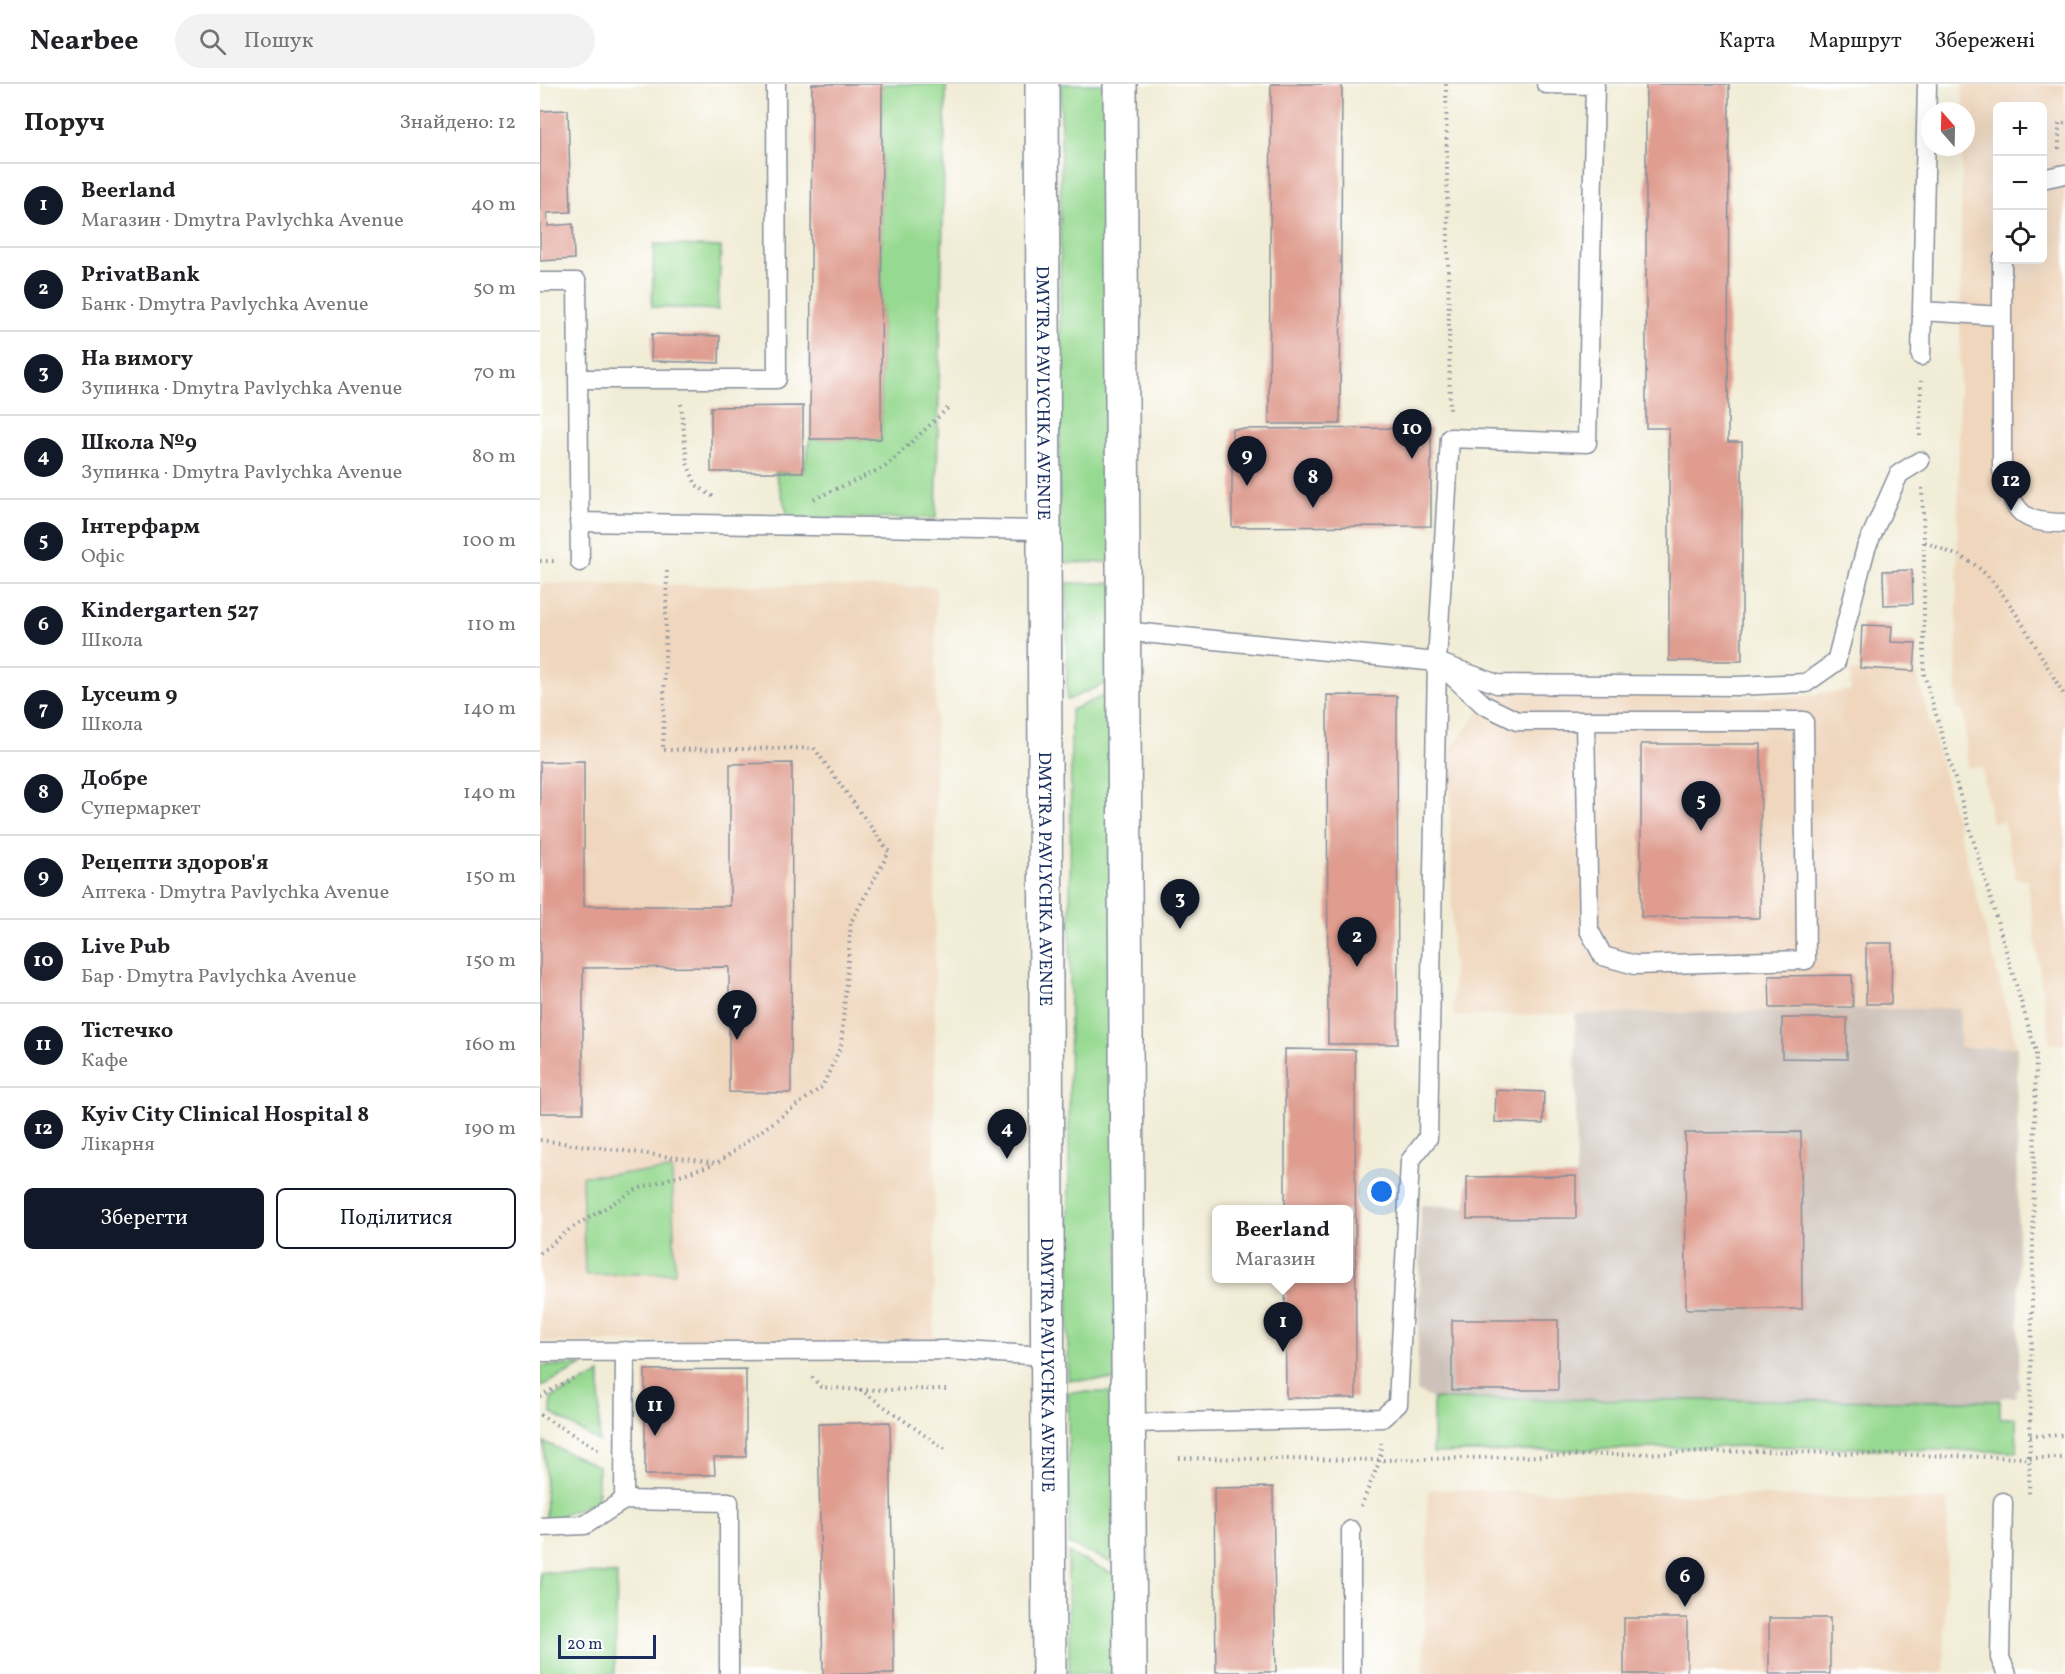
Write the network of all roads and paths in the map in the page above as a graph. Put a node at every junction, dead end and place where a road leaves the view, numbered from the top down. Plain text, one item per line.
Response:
1 (776, 84) edge
2 (1042, 84) edge
3 (1120, 84) edge
4 (1446, 84) edge
5 (1546, 84) edge
6 (1927, 84) edge
7 (2059, 123) dead end
8 (2065, 123) edge
9 (2065, 174) edge
10 (2047, 178) edge
11 (2002, 264) edge
12 (540, 282) edge
13 (1922, 311) junction
14 (2001, 316) junction
15 (1921, 356) joint
16 (579, 379) junction
17 (678, 379) junction
18 (948, 408) dead end
19 (1450, 438) junction
20 (1920, 461) junction
21 (809, 501) dead end
22 (579, 522) junction
23 (2065, 523) edge
24 (755, 525) junction
25 (1043, 530) junction
26 (1924, 542) junction
27 (580, 562) dead end
28 (667, 570) dead end
29 (1124, 631) junction
30 (1437, 662) junction
31 (2065, 696) edge
32 (1585, 721) junction
33 (540, 1140) edge
34 (717, 1163) junction
35 (540, 1253) edge
36 (625, 1351) junction
37 (540, 1352) edge
38 (1048, 1356) junction
39 (946, 1389) dead end
40 (540, 1415) edge
41 (1129, 1422) junction
42 (2065, 1435) edge
43 (2030, 1436) junction
44 (947, 1451) dead end
45 (1179, 1458) dead end
46 (2030, 1458) junction
47 (2065, 1458) edge
48 (1380, 1460) junction
49 (624, 1465) junction
50 (624, 1500) junction
51 (2003, 1502) joint
52 (540, 1527) edge
53 (1351, 1530) joint
54 (729, 1674) edge
55 (1049, 1674) edge
56 (1130, 1674) edge
57 (1351, 1674) edge
58 (2007, 1674) edge

1 - 17 lane
2 - 25 street, DMYTRA PAVLYCHKA AVENUE
3 - 29 street
4 - 19 path
5 - 19 lane
6 - 13 lane
7 - 8 path
9 - 10 lane
11 - 14 lane
12 - 16 lane
13 - 14 lane
13 - 15 lane
14 - 23 lane
15 - 20 path
16 - 17 lane
16 - 22 lane
17 - 24 path
18 - 21 path
19 - 30 lane
20 - 26 path
20 - 30 lane
22 - 24 lane
22 - 27 lane
24 - 25 lane
25 - 38 street, DMYTRA PAVLYCHKA AVENUE
26 - 31 path
26 - 43 path
28 - 34 path
29 - 30 lane
29 - 41 street
30 - 32 lane
30 - 41 lane
32 - 32 lane
33 - 34 path
34 - 35 path
36 - 37 lane
36 - 38 lane
36 - 49 lane
38 - 55 street, DMYTRA PAVLYCHKA AVENUE
39 - 44 path
40 - 49 path
41 - 56 street
42 - 43 path
43 - 46 path
45 - 48 path
46 - 47 path
46 - 48 path
46 - 51 path
48 - 53 path
49 - 50 lane
50 - 52 lane
50 - 54 lane
51 - 58 lane
53 - 57 lane

